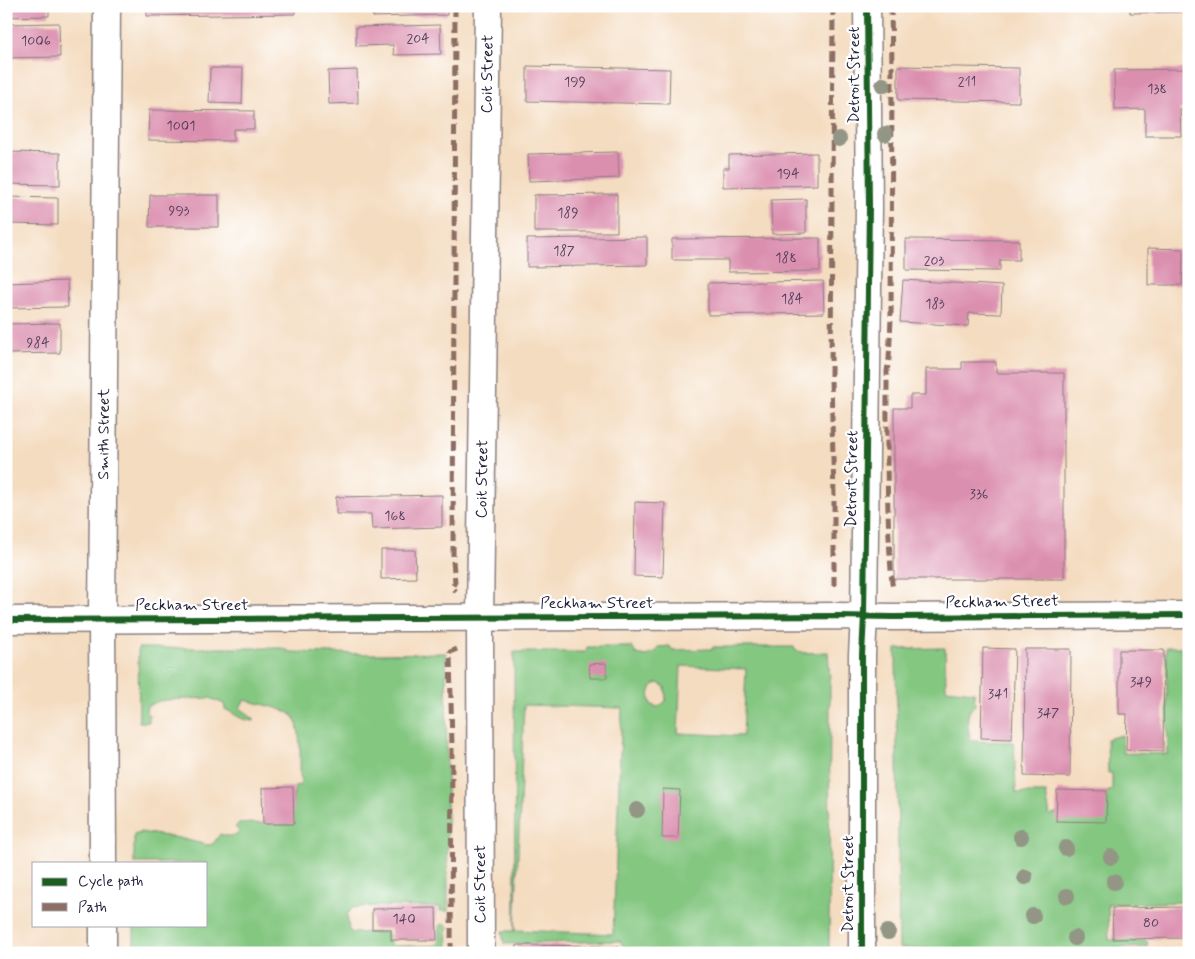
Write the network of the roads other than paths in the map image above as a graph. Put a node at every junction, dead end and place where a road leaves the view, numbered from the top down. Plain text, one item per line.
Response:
1 (107, 6) edge
2 (488, 6) edge
3 (867, 6) edge
4 (1189, 614) edge
5 (864, 616) junction
6 (480, 618) junction
7 (6, 620) edge
8 (102, 620) junction
9 (103, 862) edge
10 (103, 926) edge
11 (103, 953) edge
12 (480, 953) edge
13 (862, 953) edge

1 - 8 street, Smith Street
2 - 6 street, Coit Street
3 - 5 street, Detroit Street
4 - 5 street, Peckham Street
5 - 6 street, Peckham Street
5 - 13 street, Detroit Street
6 - 8 street, Peckham Street
6 - 12 street, Coit Street
7 - 8 street, Peckham Street
8 - 9 street, Smith Street
10 - 11 street

